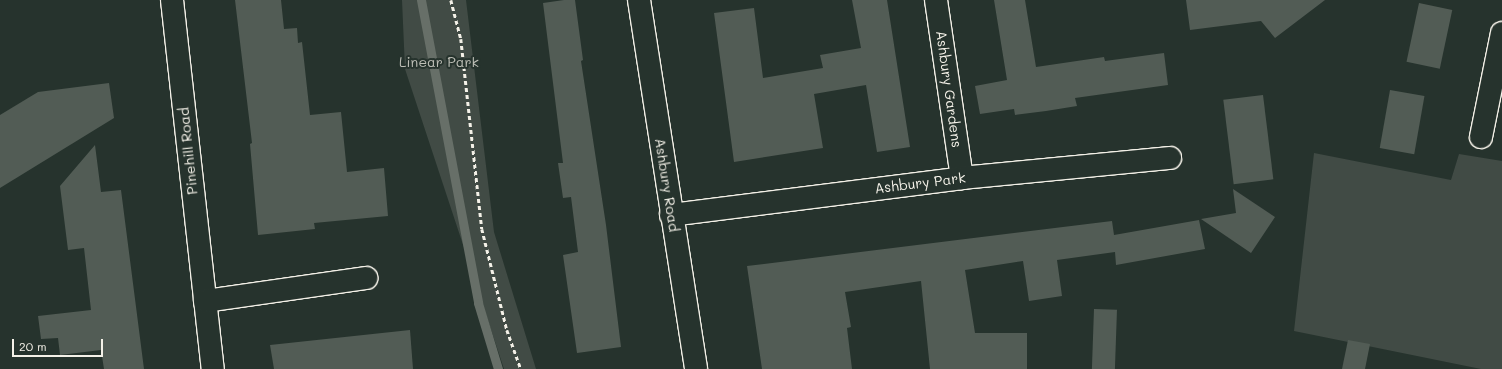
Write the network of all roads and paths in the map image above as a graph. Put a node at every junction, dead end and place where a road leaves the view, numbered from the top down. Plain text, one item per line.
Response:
1 (172, 0) edge
2 (451, 0) edge
3 (639, 0) edge
4 (936, 0) edge
5 (1502, 33) edge
6 (1481, 137) dead end
7 (1170, 158) dead end
8 (962, 178) junction
9 (671, 215) junction
10 (366, 278) dead end
11 (205, 301) junction
12 (213, 369) edge
13 (522, 369) edge
14 (696, 369) edge

1 - 11 street, Pinehill Road
2 - 13 path
3 - 9 street, Ashbury Road
4 - 8 street, Ashbury Gardens
5 - 6 street
7 - 8 street, Ashbury Park
8 - 9 street, Ashbury Park
9 - 14 street, Ashbury Road
10 - 11 street
11 - 12 street, Pinehill Road

